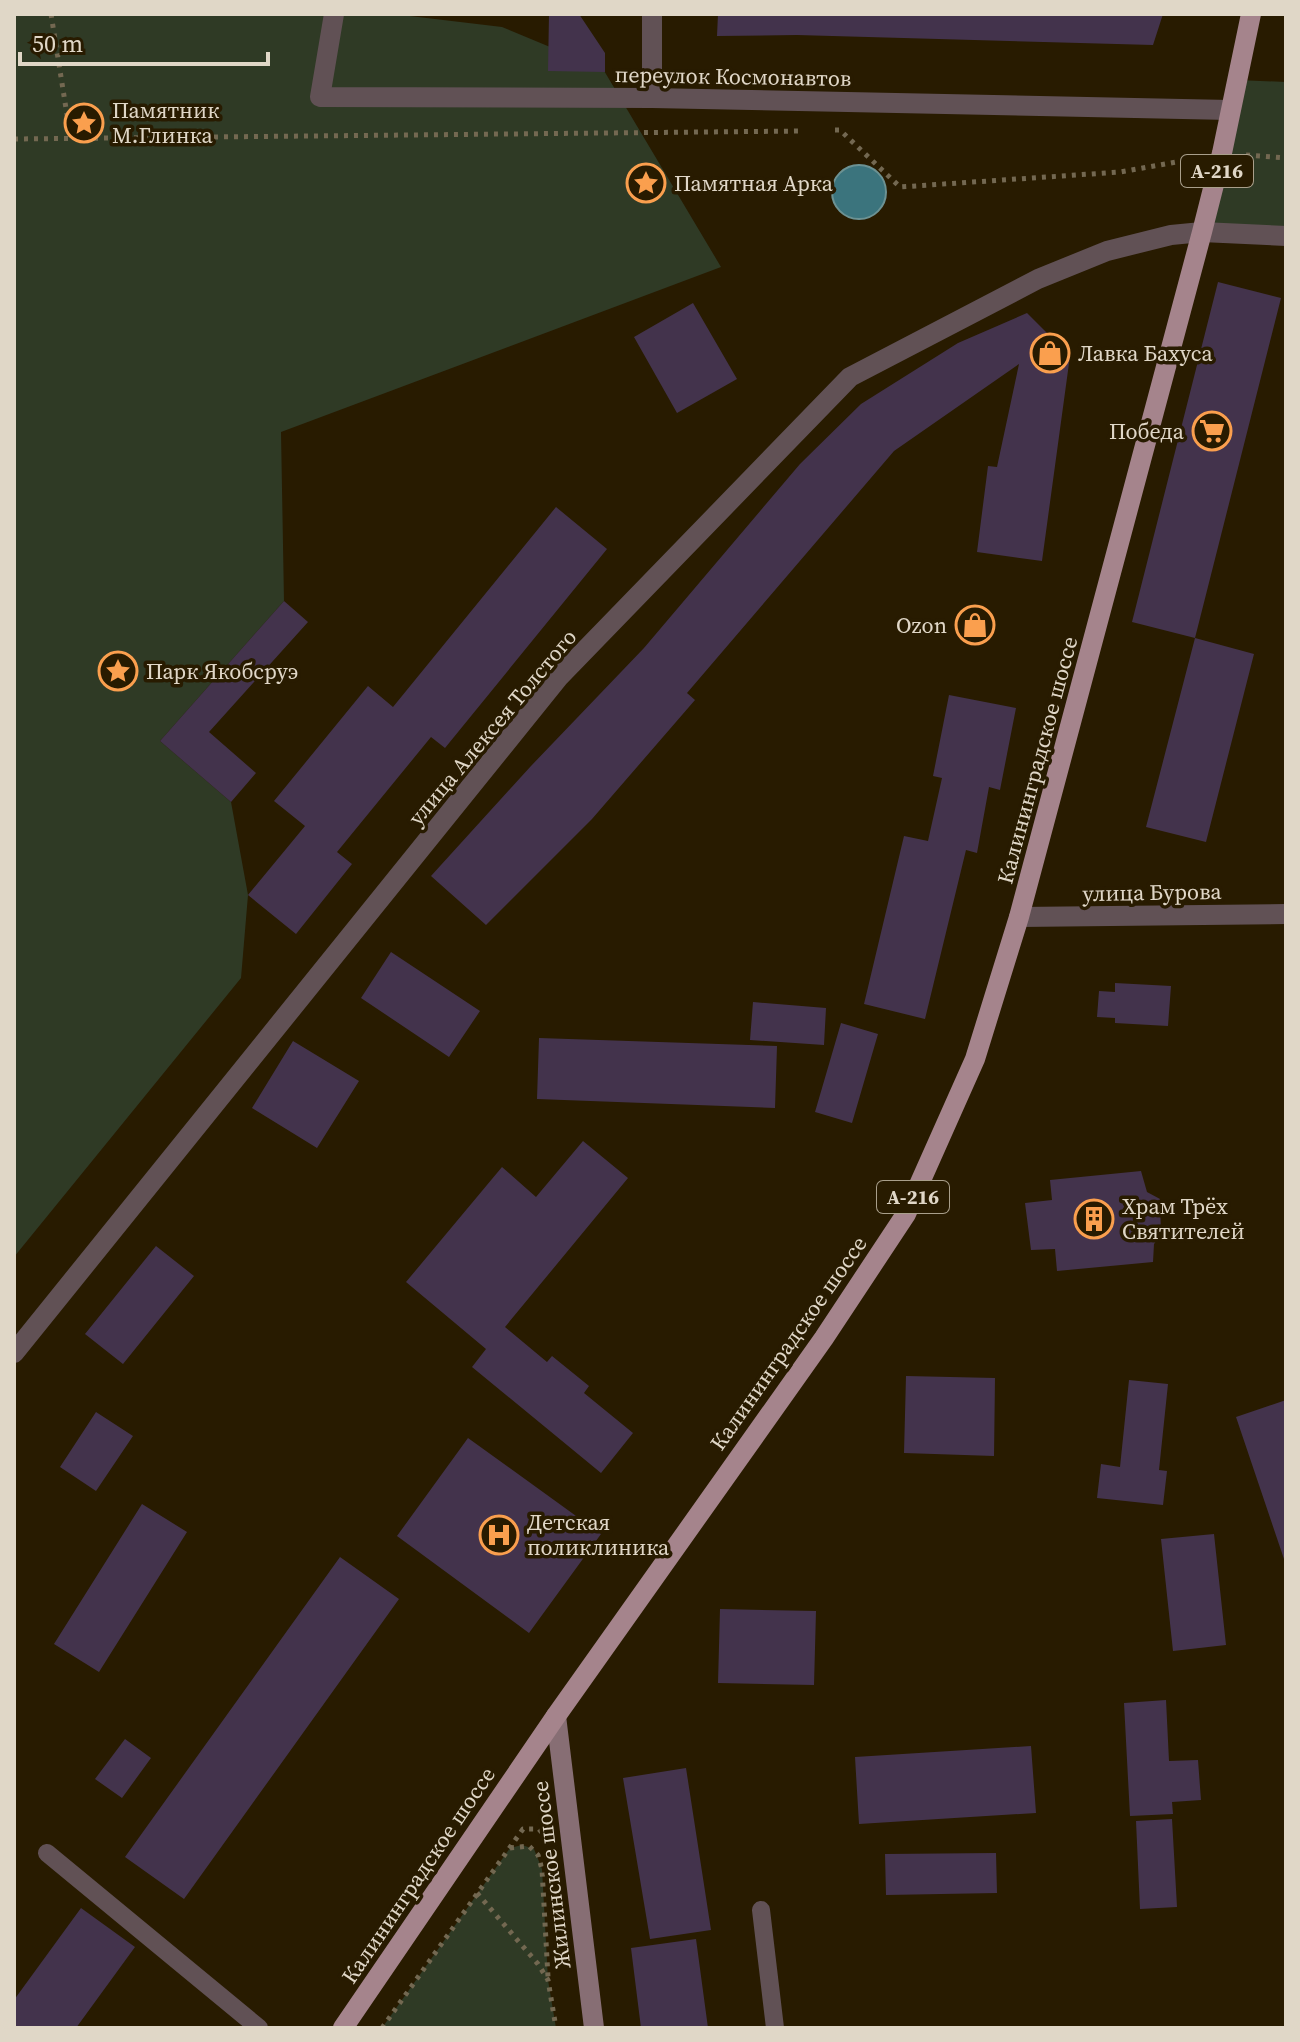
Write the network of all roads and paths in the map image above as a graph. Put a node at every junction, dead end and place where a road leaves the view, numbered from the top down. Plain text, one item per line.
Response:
1 (51, 14) edge
2 (334, 14) edge
3 (652, 14) edge
4 (1251, 14) edge
5 (652, 98) junction
6 (1230, 110) junction
7 (824, 130) dead end
8 (808, 131) dead end
9 (14, 139) edge
10 (71, 140) junction
11 (1222, 153) junction
12 (1286, 158) edge
13 (1202, 232) junction
14 (1286, 236) edge
15 (1286, 914) edge
16 (1019, 917) junction
17 (14, 1353) edge
18 (556, 1716) junction
19 (549, 1847) dead end
20 (510, 1848) junction
21 (47, 1853) dead end
22 (477, 1893) junction
23 (761, 1910) dead end
24 (548, 1980) junction
25 (259, 2028) edge
26 (343, 2028) edge
27 (382, 2028) edge
28 (556, 2028) edge
29 (594, 2028) edge
30 (775, 2028) edge

1 - 10 path
2 - 5 street, переулок Космонавтов
3 - 5 street
4 - 6 main road, А-216
5 - 6 street, переулок Космонавтов
6 - 11 main road, А-216
7 - 11 path
8 - 10 path
9 - 10 path
11 - 12 path
11 - 13 main road, А-216
13 - 14 street, улица Алексея Толстого
13 - 16 main road, Калининградское шоссе / А-216
13 - 17 street, улица Алексея Толстого
15 - 16 street, улица Бурова
16 - 18 main road, Калининградское шоссе / А-216
18 - 26 main road, Калининградское шоссе / А-216
18 - 29 street, Жилинское шоссе
19 - 20 path
20 - 22 path
20 - 24 path
21 - 25 lane
22 - 24 path
22 - 27 path
23 - 30 lane
24 - 28 path

